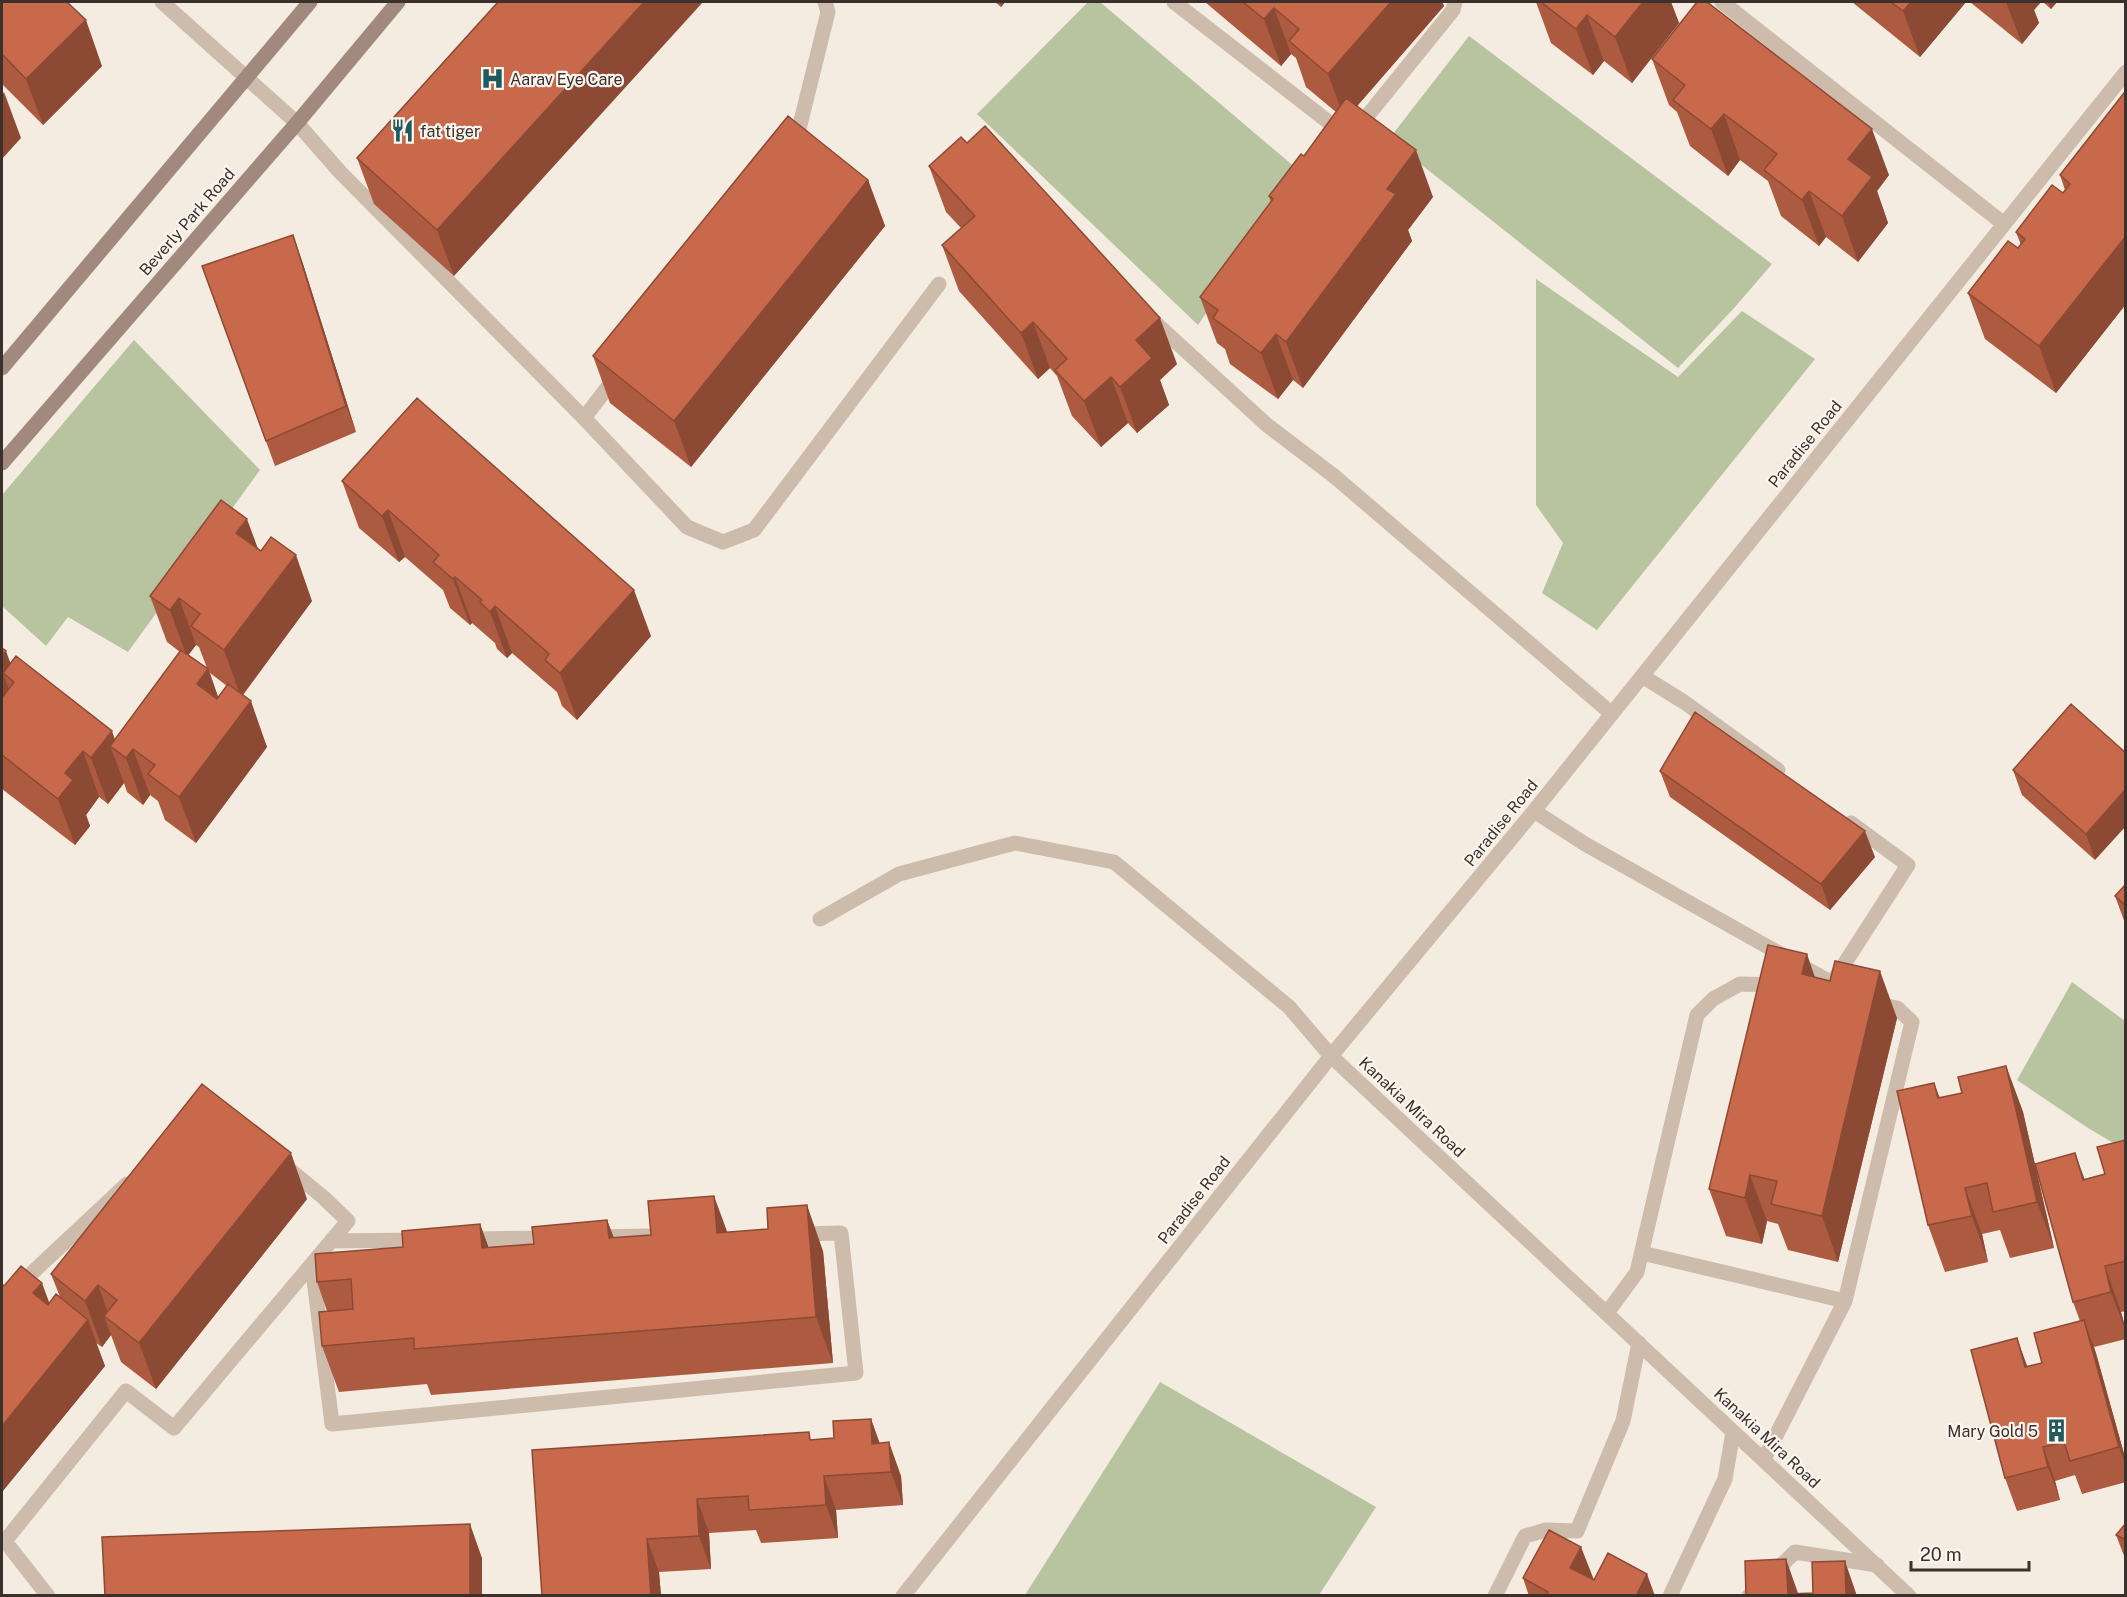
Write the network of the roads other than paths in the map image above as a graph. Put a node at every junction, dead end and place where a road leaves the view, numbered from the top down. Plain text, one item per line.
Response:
1 (162, 2) edge
2 (309, 2) edge
3 (398, 2) edge
4 (825, 2) edge
5 (1174, 2) edge
6 (1455, 2) edge
7 (1722, 2) edge
8 (2126, 72) edge
9 (246, 76) junction
10 (297, 123) junction
11 (789, 153) edge
12 (2004, 224) junction
13 (939, 284) dead end
14 (1139, 308) edge
15 (627, 361) edge
16 (2, 369) edge
17 (584, 418) junction
18 (2, 464) edge
19 (1642, 676) junction
20 (1612, 714) junction
21 (1787, 777) edge
22 (1534, 811) junction
23 (1843, 818) edge
24 (820, 919) dead end
25 (1797, 986) edge
26 (1819, 991) edge
27 (1841, 996) edge
28 (1863, 1001) edge
29 (1331, 1056) junction
30 (271, 1155) edge
31 (141, 1170) edge
32 (782, 1234) edge
33 (663, 1236) edge
34 (331, 1241) junction
35 (1642, 1253) junction
36 (312, 1264) junction
37 (2, 1301) edge
38 (1845, 1301) junction
39 (1607, 1313) junction
40 (1639, 1343) junction
41 (1733, 1432) junction
42 (1764, 1459) junction
43 (1877, 1565) junction
44 (48, 1596) edge
45 (903, 1596) edge
46 (1496, 1596) edge
47 (1670, 1596) edge
48 (1749, 1596) edge
49 (1909, 1596) edge

1 - 9 street
2 - 9 main road
3 - 10 main road, Beverly Park Road
4 - 11 street
5 - 6 street
7 - 12 street
8 - 12 street, Paradise Road
9 - 10 street
9 - 16 main road
10 - 17 street
10 - 18 main road, Beverly Park Road
12 - 19 street, Paradise Road
13 - 17 street
14 - 20 street
15 - 17 street
19 - 20 street, Paradise Road
19 - 21 street
20 - 22 street, Paradise Road
22 - 23 street
22 - 29 street, Paradise Road
24 - 29 street, Kanakia Mira Road
25 - 35 street
26 - 27 street
28 - 38 street
29 - 39 street, Kanakia Mira Road
29 - 45 street, Paradise Road
30 - 34 street
31 - 37 street
32 - 36 street
33 - 34 street
34 - 36 street
35 - 38 street
35 - 39 street
36 - 44 street
38 - 42 street
39 - 40 street, Kanakia Mira Road
40 - 41 street, Kanakia Mira Road
40 - 46 street
41 - 42 street, Kanakia Mira Road
41 - 47 street
42 - 43 street, Kanakia Mira Road
43 - 48 street
43 - 49 street, Kanakia Mira Road

